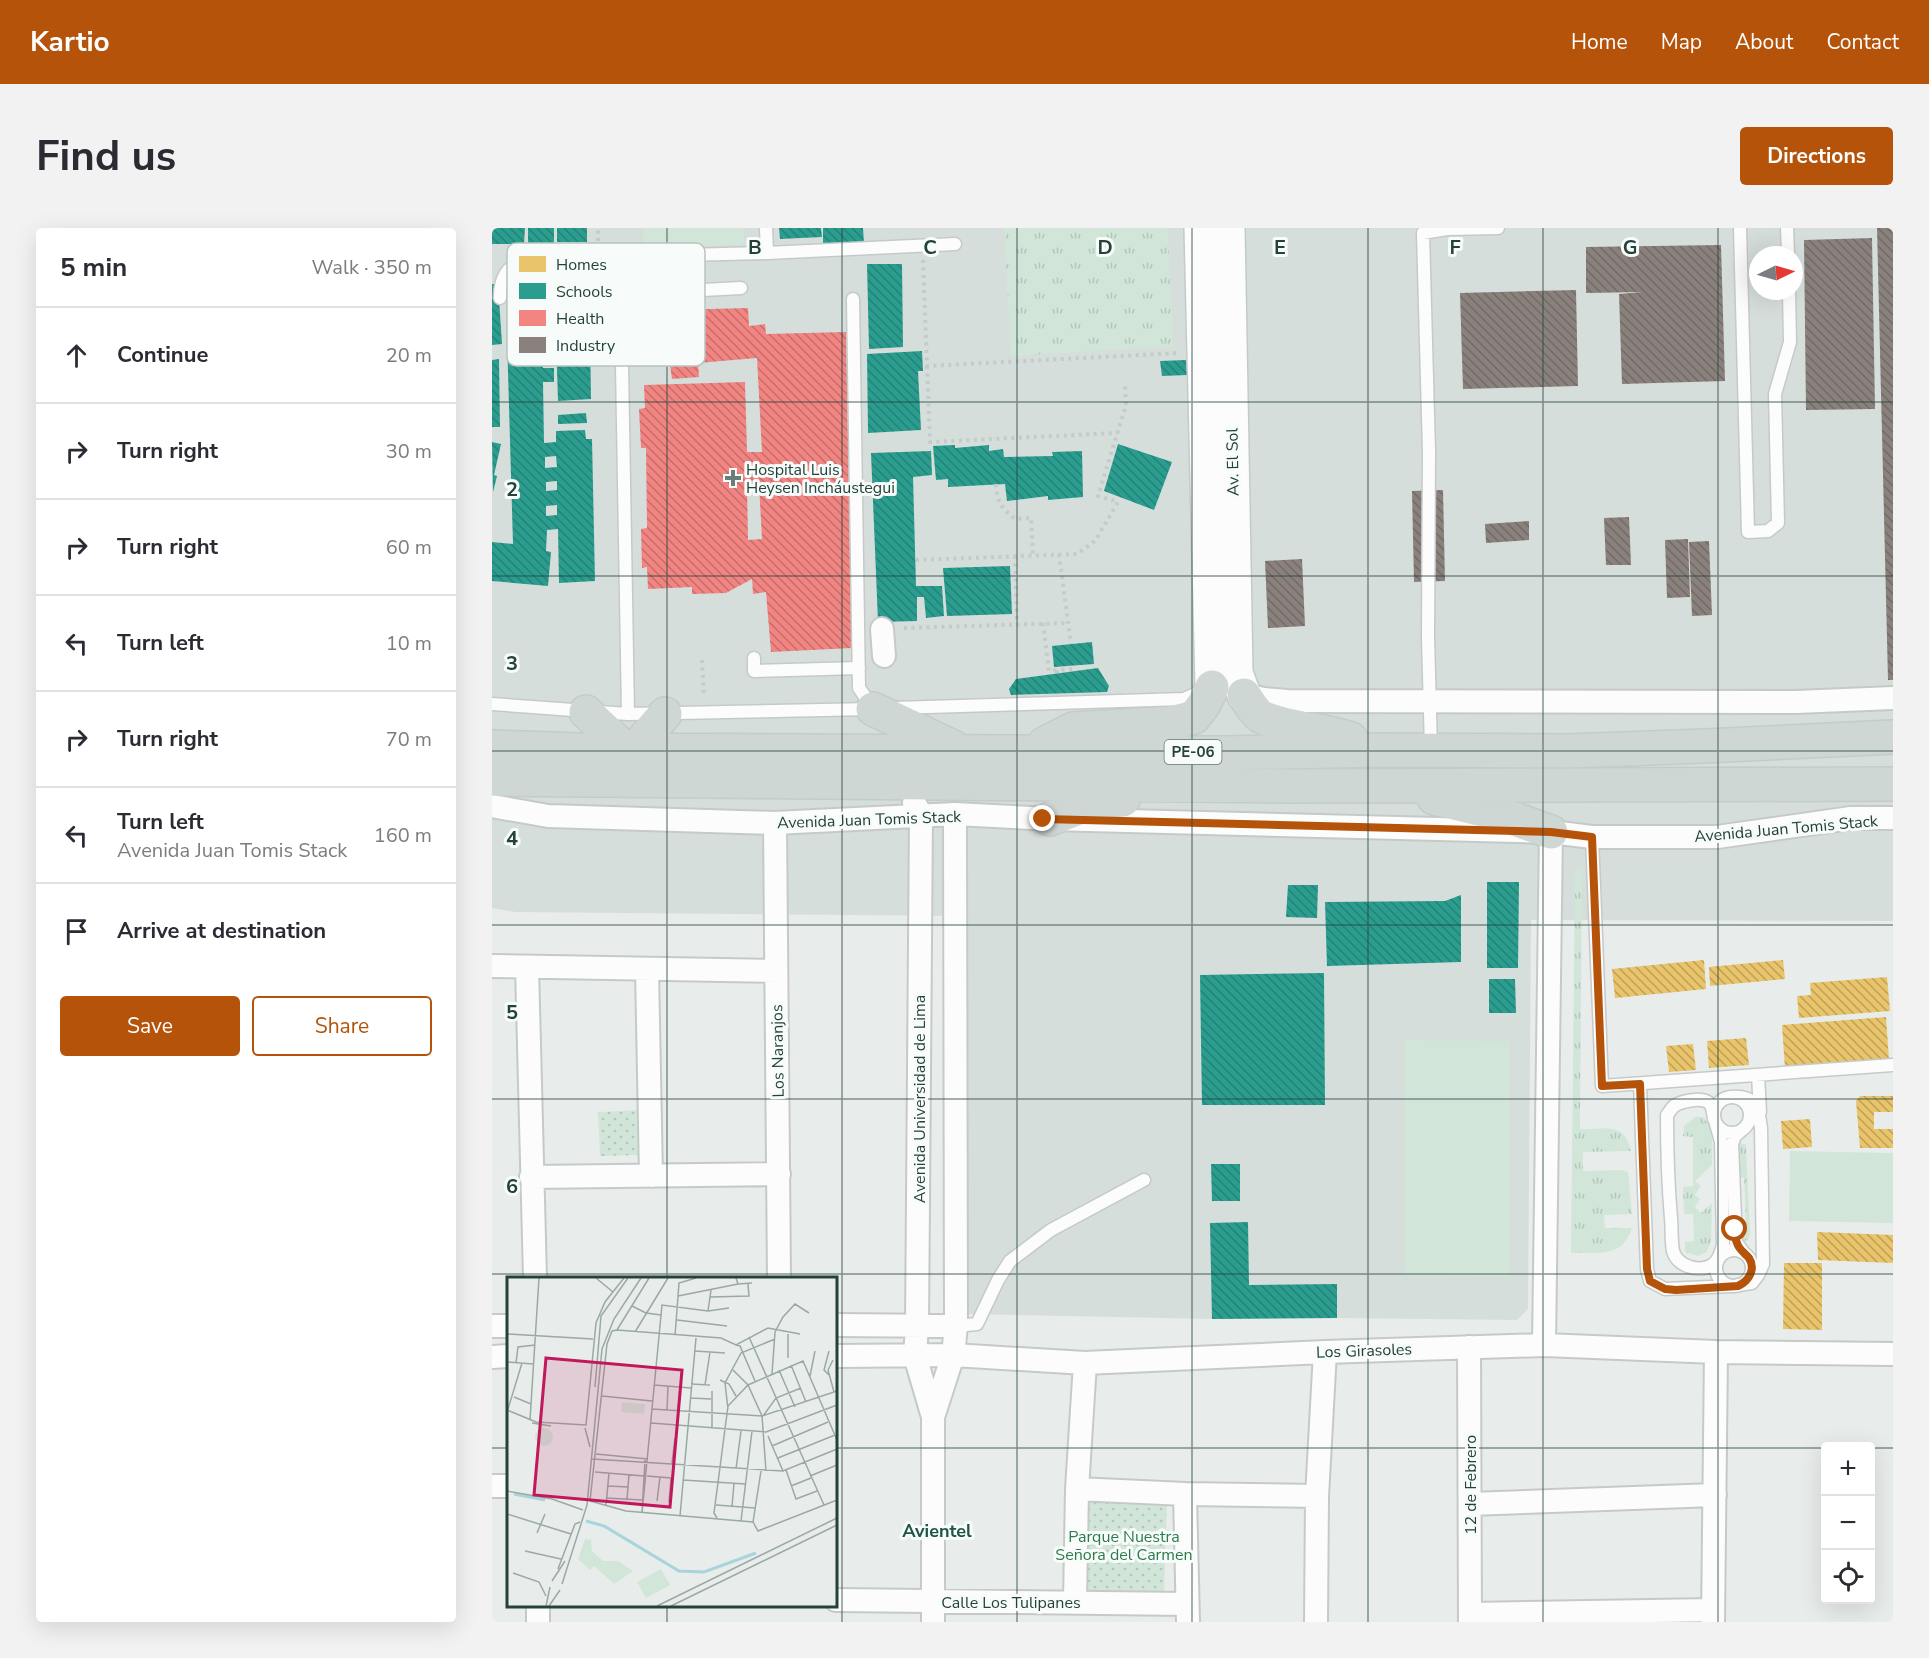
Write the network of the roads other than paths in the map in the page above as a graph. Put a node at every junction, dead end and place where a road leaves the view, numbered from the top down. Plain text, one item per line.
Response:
1 (766, 228) edge
2 (1201, 228) edge
3 (1228, 228) edge
4 (1498, 228) edge
5 (1740, 228) edge
6 (1787, 228) edge
7 (955, 244) dead end
8 (1788, 246) edge
9 (767, 253) junction
10 (705, 255) edge
11 (507, 271) edge
12 (741, 288) dead end
13 (705, 290) edge
14 (500, 298) dead end
15 (853, 299) dead end
16 (1789, 300) edge
17 (622, 366) edge
18 (1215, 372) junction
19 (882, 629) road end
20 (884, 656) dead end
21 (754, 658) dead end
22 (859, 668) junction
23 (1212, 687) junction
24 (1244, 695) junction
25 (1893, 698) edge
26 (1430, 702) junction
27 (492, 704) edge
28 (873, 709) junction
29 (586, 712) junction
30 (628, 714) junction
31 (665, 714) junction
32 (1073, 729) junction
33 (922, 731) junction
34 (1893, 736) edge
35 (492, 747) edge
36 (630, 750) junction
37 (960, 750) junction
38 (1381, 750) junction
39 (1029, 751) junction
40 (1431, 752) junction
41 (492, 779) edge
42 (902, 784) junction
43 (1893, 784) edge
44 (1353, 785) junction
45 (1288, 786) junction
46 (492, 806) edge
47 (921, 814) junction
48 (955, 814) junction
49 (1893, 818) edge
50 (1050, 819) junction
51 (775, 823) junction
52 (1551, 832) junction
53 (1592, 837) junction
54 (492, 966) edge
55 (527, 967) junction
56 (647, 970) junction
57 (777, 971) junction
58 (1893, 1065) edge
59 (1758, 1075) junction
60 (1640, 1084) junction
61 (1730, 1097) junction
62 (1715, 1121) junction
63 (1761, 1128) junction
64 (1742, 1130) junction
65 (779, 1174) junction
66 (651, 1176) junction
67 (531, 1177) junction
68 (1144, 1180) dead end
69 (1743, 1252) junction
70 (1718, 1259) junction
71 (535, 1277) edge
72 (779, 1277) edge
73 (1735, 1286) junction
74 (837, 1325) edge
75 (917, 1326) junction
76 (956, 1326) junction
77 (1544, 1345) junction
78 (1469, 1347) junction
79 (1325, 1352) junction
80 (1716, 1352) junction
81 (1893, 1354) edge
82 (953, 1355) junction
83 (507, 1356) edge
84 (837, 1356) edge
85 (915, 1356) junction
86 (492, 1357) edge
87 (1085, 1363) junction
88 (933, 1417) junction
89 (1077, 1489) junction
90 (1185, 1494) junction
91 (1714, 1495) junction
92 (1317, 1496) junction
93 (1470, 1504) junction
94 (837, 1600) edge
95 (1075, 1602) junction
96 (933, 1612) edge
97 (1187, 1613) edge
98 (1713, 1616) edge
99 (1470, 1618) edge
100 (1316, 1622) edge

1 - 9 lane
2 - 18 street, Av. El Sol
3 - 18 street, Av. El Sol
4 - 26 lane
5 - 16 lane
6 - 8 lane
7 - 9 lane
9 - 10 lane
11 - 14 lane
12 - 13 lane
15 - 22 lane
17 - 30 lane
18 - 23 street, Av. El Sol
18 - 24 street, Av. El Sol
19 - 20 street
21 - 22 lane
22 - 28 lane
23 - 28 lane
23 - 32 main road
24 - 26 street
24 - 38 main road
25 - 26 street
26 - 40 lane
27 - 29 lane
28 - 31 lane
28 - 33 main road
29 - 30 lane
29 - 36 main road
30 - 31 lane
31 - 36 main road
32 - 33 main road
32 - 39 main road
33 - 37 main road
34 - 40 main road, PE-06
35 - 36 main road, PE-06
36 - 37 main road, PE-06
37 - 39 main road, PE-06
38 - 39 main road, PE-06
38 - 40 main road, PE-06
41 - 42 main road, Avenida Juan Tomis Stack / PE-06
42 - 45 main road, Avenida Juan Tomis Stack / PE-06
42 - 47 street
43 - 44 main road, Avenida Juan Tomis Stack / PE-06
44 - 45 main road, Avenida Juan Tomis Stack / PE-06
44 - 52 main road
45 - 50 main road
46 - 51 street, Avenida Juan Tomis Stack
47 - 48 street, Avenida Juan Tomis Stack
47 - 51 street, Avenida Juan Tomis Stack
47 - 75 street, Avenida Universidad de Lima
48 - 50 street, Avenida Juan Tomis Stack
48 - 76 street, Avenida Universidad de Lima
49 - 53 street, Avenida Juan Tomis Stack
50 - 52 street, Avenida Juan Tomis Stack
51 - 57 street, Los Naranjos
52 - 53 street, Avenida Juan Tomis Stack
52 - 77 street
53 - 60 lane
54 - 55 street
55 - 56 street
55 - 67 street
56 - 57 street
56 - 66 street
57 - 65 street, Los Naranjos
58 - 59 lane
59 - 60 lane
59 - 63 lane
60 - 73 lane
61 - 62 lane
61 - 63 lane
61 - 64 lane
62 - 64 lane
62 - 70 lane
62 - 70 lane
63 - 73 lane
64 - 69 lane
65 - 66 street
65 - 72 street, Los Naranjos
66 - 67 street
67 - 71 street
68 - 76 lane
69 - 70 lane
69 - 73 lane
70 - 73 lane
74 - 75 street
75 - 76 street
75 - 85 street, Avenida Universidad de Lima
76 - 82 street, Avenida Universidad de Lima
77 - 78 street, Los Girasoles
77 - 80 street, Los Girasoles
78 - 79 street, Los Girasoles
78 - 93 street, 12 de Febrero
79 - 87 street, Los Girasoles
79 - 92 street
80 - 81 street, Los Girasoles
80 - 91 street
82 - 85 street, Los Girasoles
82 - 87 street, Los Girasoles
82 - 88 street, Avenida Universidad de Lima
83 - 86 street
84 - 85 street, Los Girasoles
85 - 88 street, Avenida Universidad de Lima
87 - 89 street
88 - 96 street, Avenida Universidad de Lima
89 - 90 street
89 - 95 street
90 - 92 street
90 - 97 street
91 - 93 street
91 - 98 street
92 - 100 street
93 - 99 street, 12 de Febrero
94 - 96 street, Calle Los Tulipanes
95 - 96 street, Calle Los Tulipanes
95 - 97 street, Calle Los Tulipanes
98 - 99 street

